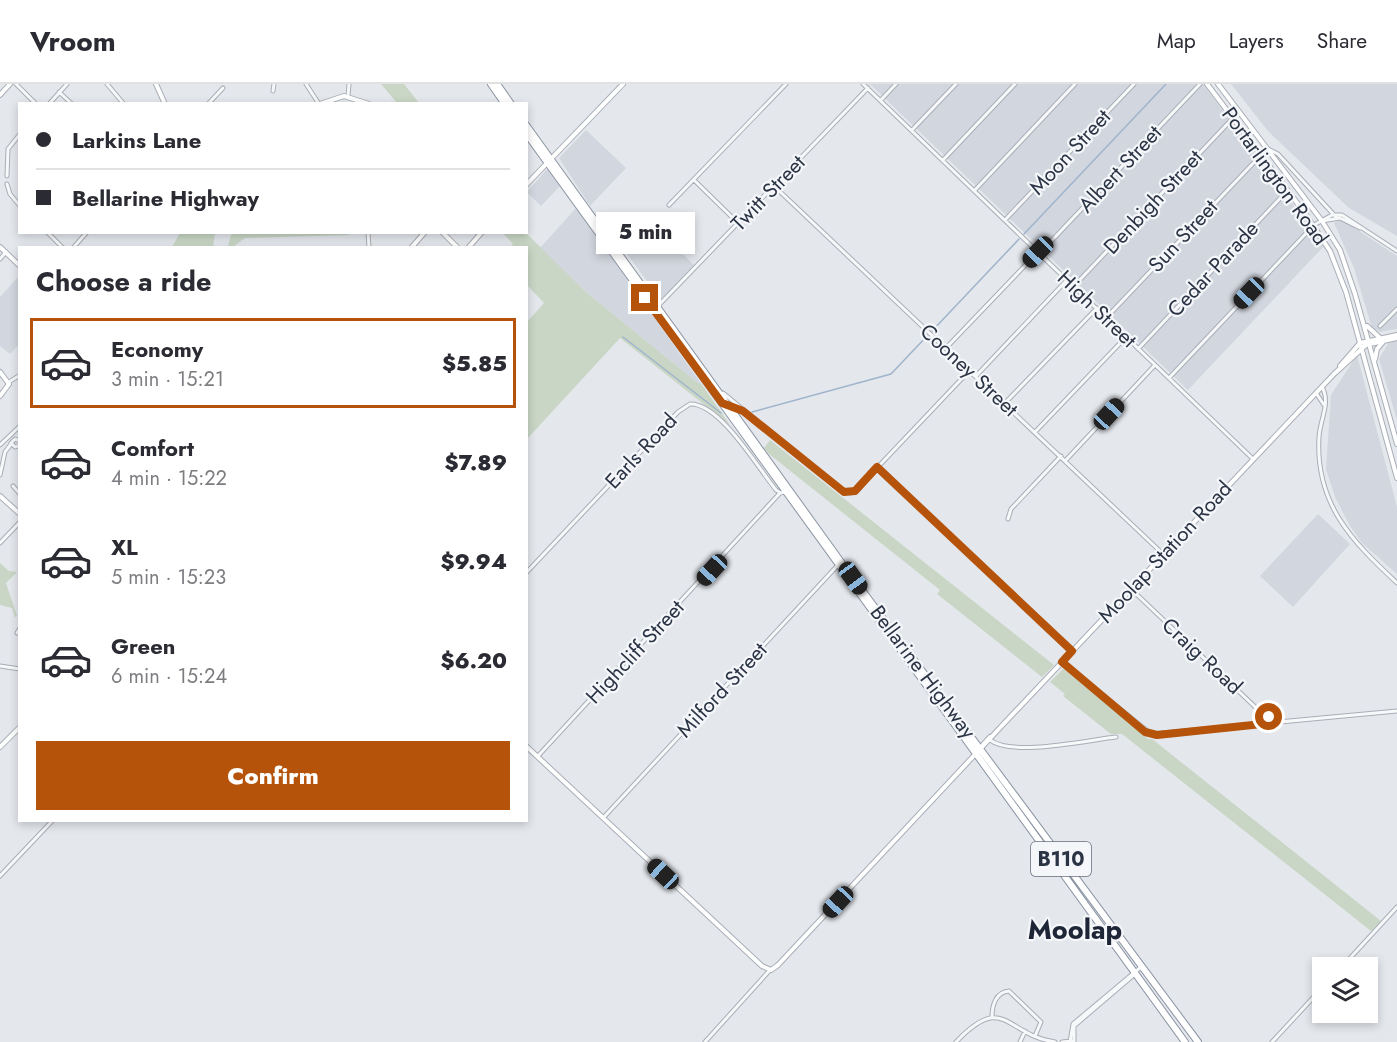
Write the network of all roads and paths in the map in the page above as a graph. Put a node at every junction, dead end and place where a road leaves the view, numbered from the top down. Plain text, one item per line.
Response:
1 (10, 84) edge
2 (16, 84) edge
3 (67, 84) edge
4 (107, 84) edge
5 (156, 84) edge
6 (274, 84) edge
7 (306, 84) edge
8 (349, 84) edge
9 (491, 84) edge
10 (497, 84) edge
11 (623, 84) edge
12 (786, 84) edge
13 (863, 84) edge
14 (896, 84) edge
15 (956, 84) edge
16 (1015, 84) edge
17 (1075, 84) edge
18 (1134, 84) edge
19 (1200, 84) edge
20 (1207, 84) edge
21 (1218, 84) edge
22 (223, 88) dead end
23 (868, 88) junction
24 (273, 91) dead end
25 (60, 92) junction
26 (0, 95) edge
27 (348, 96) junction
28 (880, 100) junction
29 (35, 102) edge
30 (50, 102) edge
31 (70, 102) edge
32 (122, 102) edge
33 (164, 102) edge
34 (210, 102) edge
35 (319, 102) edge
36 (324, 102) edge
37 (364, 102) edge
38 (504, 102) edge
39 (510, 102) edge
40 (1233, 118) junction
41 (528, 127) edge
42 (912, 130) junction
43 (528, 135) edge
44 (18, 136) edge
45 (1268, 149) junction
46 (1261, 155) junction
47 (943, 160) junction
48 (550, 161) junction
49 (0, 169) edge
50 (7, 169) junction
51 (7, 176) dead end
52 (694, 180) junction
53 (528, 183) edge
54 (7, 184) dead end
55 (774, 186) junction
56 (974, 190) junction
57 (1288, 190) junction
58 (18, 204) edge
59 (669, 205) dead end
60 (1336, 216) junction
61 (1005, 220) junction
62 (1322, 220) junction
63 (739, 224) junction
64 (1314, 225) junction
65 (49, 234) edge
66 (85, 234) edge
67 (423, 234) edge
68 (443, 234) edge
69 (480, 234) edge
70 (61, 246) edge
71 (75, 246) edge
72 (412, 246) edge
73 (456, 246) edge
74 (470, 246) edge
75 (0, 247) edge
76 (1397, 251) edge
77 (6, 252) junction
78 (1039, 253) junction
79 (0, 258) edge
80 (18, 264) edge
81 (1067, 280) junction
82 (1074, 286) junction
83 (1096, 308) junction
84 (658, 309) junction
85 (1397, 309) edge
86 (1106, 318) junction
87 (1363, 321) junction
88 (1380, 326) dead end
89 (1397, 336) edge
90 (1126, 337) junction
91 (1384, 339) junction
92 (1369, 342) junction
93 (1361, 345) junction
94 (946, 348) junction
95 (1138, 349) junction
96 (1351, 358) junction
97 (1375, 361) junction
98 (1366, 364) junction
99 (1155, 365) junction
100 (970, 370) junction
101 (0, 372) edge
102 (1334, 374) junction
103 (18, 376) edge
104 (976, 376) junction
105 (1169, 378) junction
106 (9, 382) junction
107 (1322, 387) junction
108 (718, 389) junction
109 (1316, 393) junction
110 (0, 396) edge
111 (722, 403) junction
112 (1005, 403) junction
113 (1324, 407) junction
114 (731, 408) junction
115 (743, 411) junction
116 (18, 428) edge
117 (1035, 432) junction
118 (18, 441) edge
119 (12, 444) junction
120 (1397, 444) edge
121 (0, 445) edge
122 (18, 445) edge
123 (1061, 456) junction
124 (1253, 459) junction
125 (1065, 460) junction
126 (877, 467) junction
127 (0, 475) edge
128 (1397, 478) edge
129 (13, 486) dead end
130 (785, 491) junction
131 (18, 492) edge
132 (0, 496) edge
133 (18, 512) edge
134 (1008, 519) dead end
135 (18, 524) edge
136 (0, 543) edge
137 (1163, 555) junction
138 (839, 563) junction
139 (528, 571) edge
140 (1397, 583) edge
141 (1131, 589) junction
142 (1072, 651) junction
143 (1062, 662) junction
144 (0, 666) edge
145 (18, 669) edge
146 (1397, 711) edge
147 (1272, 723) junction
148 (18, 729) edge
149 (970, 735) junction
150 (1116, 737) dead end
151 (990, 740) junction
152 (0, 747) edge
153 (528, 748) edge
154 (979, 751) junction
155 (538, 756) junction
156 (986, 757) junction
157 (603, 818) junction
158 (51, 822) edge
159 (0, 876) edge
160 (1397, 907) edge
161 (1351, 957) edge
162 (1141, 967) junction
163 (771, 970) junction
164 (1133, 973) junction
165 (1312, 999) edge
166 (992, 1017) junction
167 (1025, 1031) junction
168 (1035, 1036) junction
169 (1072, 1041) edge
170 (705, 1042) edge
171 (956, 1042) edge
172 (1020, 1042) edge
173 (1055, 1042) edge
174 (1062, 1042) edge
175 (1185, 1042) edge
176 (1198, 1042) edge
177 (1272, 1042) edge

1 - 26 street
2 - 29 street
3 - 25 street
4 - 32 street
5 - 33 street
6 - 24 street
7 - 35 street
8 - 27 street
9 - 38 highway
10 - 39 highway
11 - 48 street
12 - 52 street
13 - 23 street, High Street
14 - 28 street
15 - 42 street
16 - 47 street
17 - 56 street
18 - 61 street, Moon Street
19 - 78 street, Albert Street
20 - 40 street, Portarlington Road
21 - 45 street, Portarlington Road
22 - 34 street
23 - 28 street, High Street
23 - 55 street, Twitt Street
25 - 30 street
25 - 31 street
27 - 36 street
27 - 37 street
28 - 42 street, High Street
40 - 46 street, Portarlington Road
40 - 82 street, Denbigh Street
41 - 48 highway, Bellarine Highway / B110
42 - 47 street, High Street
43 - 48 highway, Bellarine Highway / B110
44 - 50 street
45 - 60 street
45 - 62 street, Portarlington Road
46 - 57 street, Portarlington Road
46 - 86 street, Sun Street
47 - 56 street, High Street
48 - 53 street
48 - 84 highway, Bellarine Highway / B110
49 - 50 street
50 - 51 street
52 - 59 street
52 - 63 street
54 - 58 street
55 - 63 street, Twitt Street
55 - 94 street, Cooney Street
56 - 61 street, High Street
57 - 64 street, Portarlington Road
57 - 95 street, Cedar Parade
60 - 62 street
60 - 76 street
61 - 78 street, High Street
62 - 64 street
62 - 87 street, Portarlington Road
63 - 84 street, Twitt Street
64 - 93 street, Portarlington Road
64 - 105 street
65 - 70 street
66 - 71 street
67 - 72 street
68 - 73 street
69 - 74 street
75 - 77 street
77 - 79 street
77 - 80 street
78 - 81 street, High Street
78 - 94 street, Albert Street
81 - 82 street, High Street
81 - 104 street
82 - 83 street, High Street
83 - 86 street, High Street
83 - 112 street
84 - 108 highway, Bellarine Highway / B110
84 - 111 highway, Bellarine Highway / B110
85 - 88 street
86 - 90 street, High Street
87 - 91 street
87 - 92 street, Portarlington Road
89 - 91 street
90 - 95 street, High Street
90 - 117 street
91 - 92 street
91 - 97 street
92 - 93 street
92 - 97 street, Portarlington Road
93 - 96 street, Moolap Station Road
93 - 98 street, Portarlington Road
93 - 102 street, Moolap Station Road
94 - 100 street, Cooney Street
95 - 99 street, High Street
96 - 98 street
96 - 102 street, Moolap Station Road
97 - 120 street, Portarlington Road
98 - 128 street, Portarlington Road
99 - 105 street, High Street
99 - 125 street
100 - 104 street, Cooney Street
100 - 126 street
101 - 106 street
102 - 107 street, Moolap Station Road
103 - 106 street
104 - 112 street, Cooney Street
105 - 124 street, High Street
106 - 110 street
107 - 109 street, Moolap Station Road
107 - 113 street
108 - 114 highway, Bellarine Highway / B110
108 - 115 street
109 - 113 street
109 - 124 street, Moolap Station Road
111 - 114 highway
111 - 130 highway, Bellarine Highway / B110
112 - 117 street, Cooney Street
113 - 140 street
114 - 115 street
114 - 130 highway, Bellarine Highway / B110
115 - 126 street
116 - 121 street
117 - 123 street, Cooney Street
118 - 119 street
119 - 122 street
119 - 127 street
123 - 125 street, Cooney Street
123 - 134 street
124 - 137 street, Moolap Station Road
125 - 137 street, Cooney Street
126 - 142 street
129 - 131 street
130 - 138 highway, Bellarine Highway / B110
130 - 139 street, Earls Road
130 - 155 street, Highcliff Street
132 - 133 street
135 - 136 street
137 - 141 street, Moolap Station Road
138 - 149 highway, Bellarine Highway / B110
138 - 154 highway, Bellarine Highway / B110
138 - 157 street, Milford Street
141 - 142 street, Moolap Station Road
141 - 147 street, Craig Road
142 - 143 street, Moolap Station Road
143 - 147 street
143 - 151 street, Moolap Station Road
144 - 145 street
146 - 147 street
148 - 152 street
149 - 151 street
149 - 154 highway, Bellarine Highway / B110
150 - 151 street
151 - 154 street, Moolap Station Road
151 - 156 street
153 - 155 street
154 - 156 highway, Bellarine Highway / B110
154 - 163 street, Moolap Station Road
154 - 164 highway, Bellarine Highway / B110
155 - 157 street
156 - 162 highway, Bellarine Highway / B110
157 - 163 street
158 - 159 street
160 - 161 street
162 - 164 street
162 - 176 highway, Bellarine Highway / B110
163 - 170 street, Moolap Station Road
164 - 169 street
164 - 175 highway, Bellarine Highway / B110
165 - 177 street
166 - 167 street
166 - 168 street
166 - 171 street
167 - 168 street
167 - 172 street
168 - 173 street
169 - 174 street

